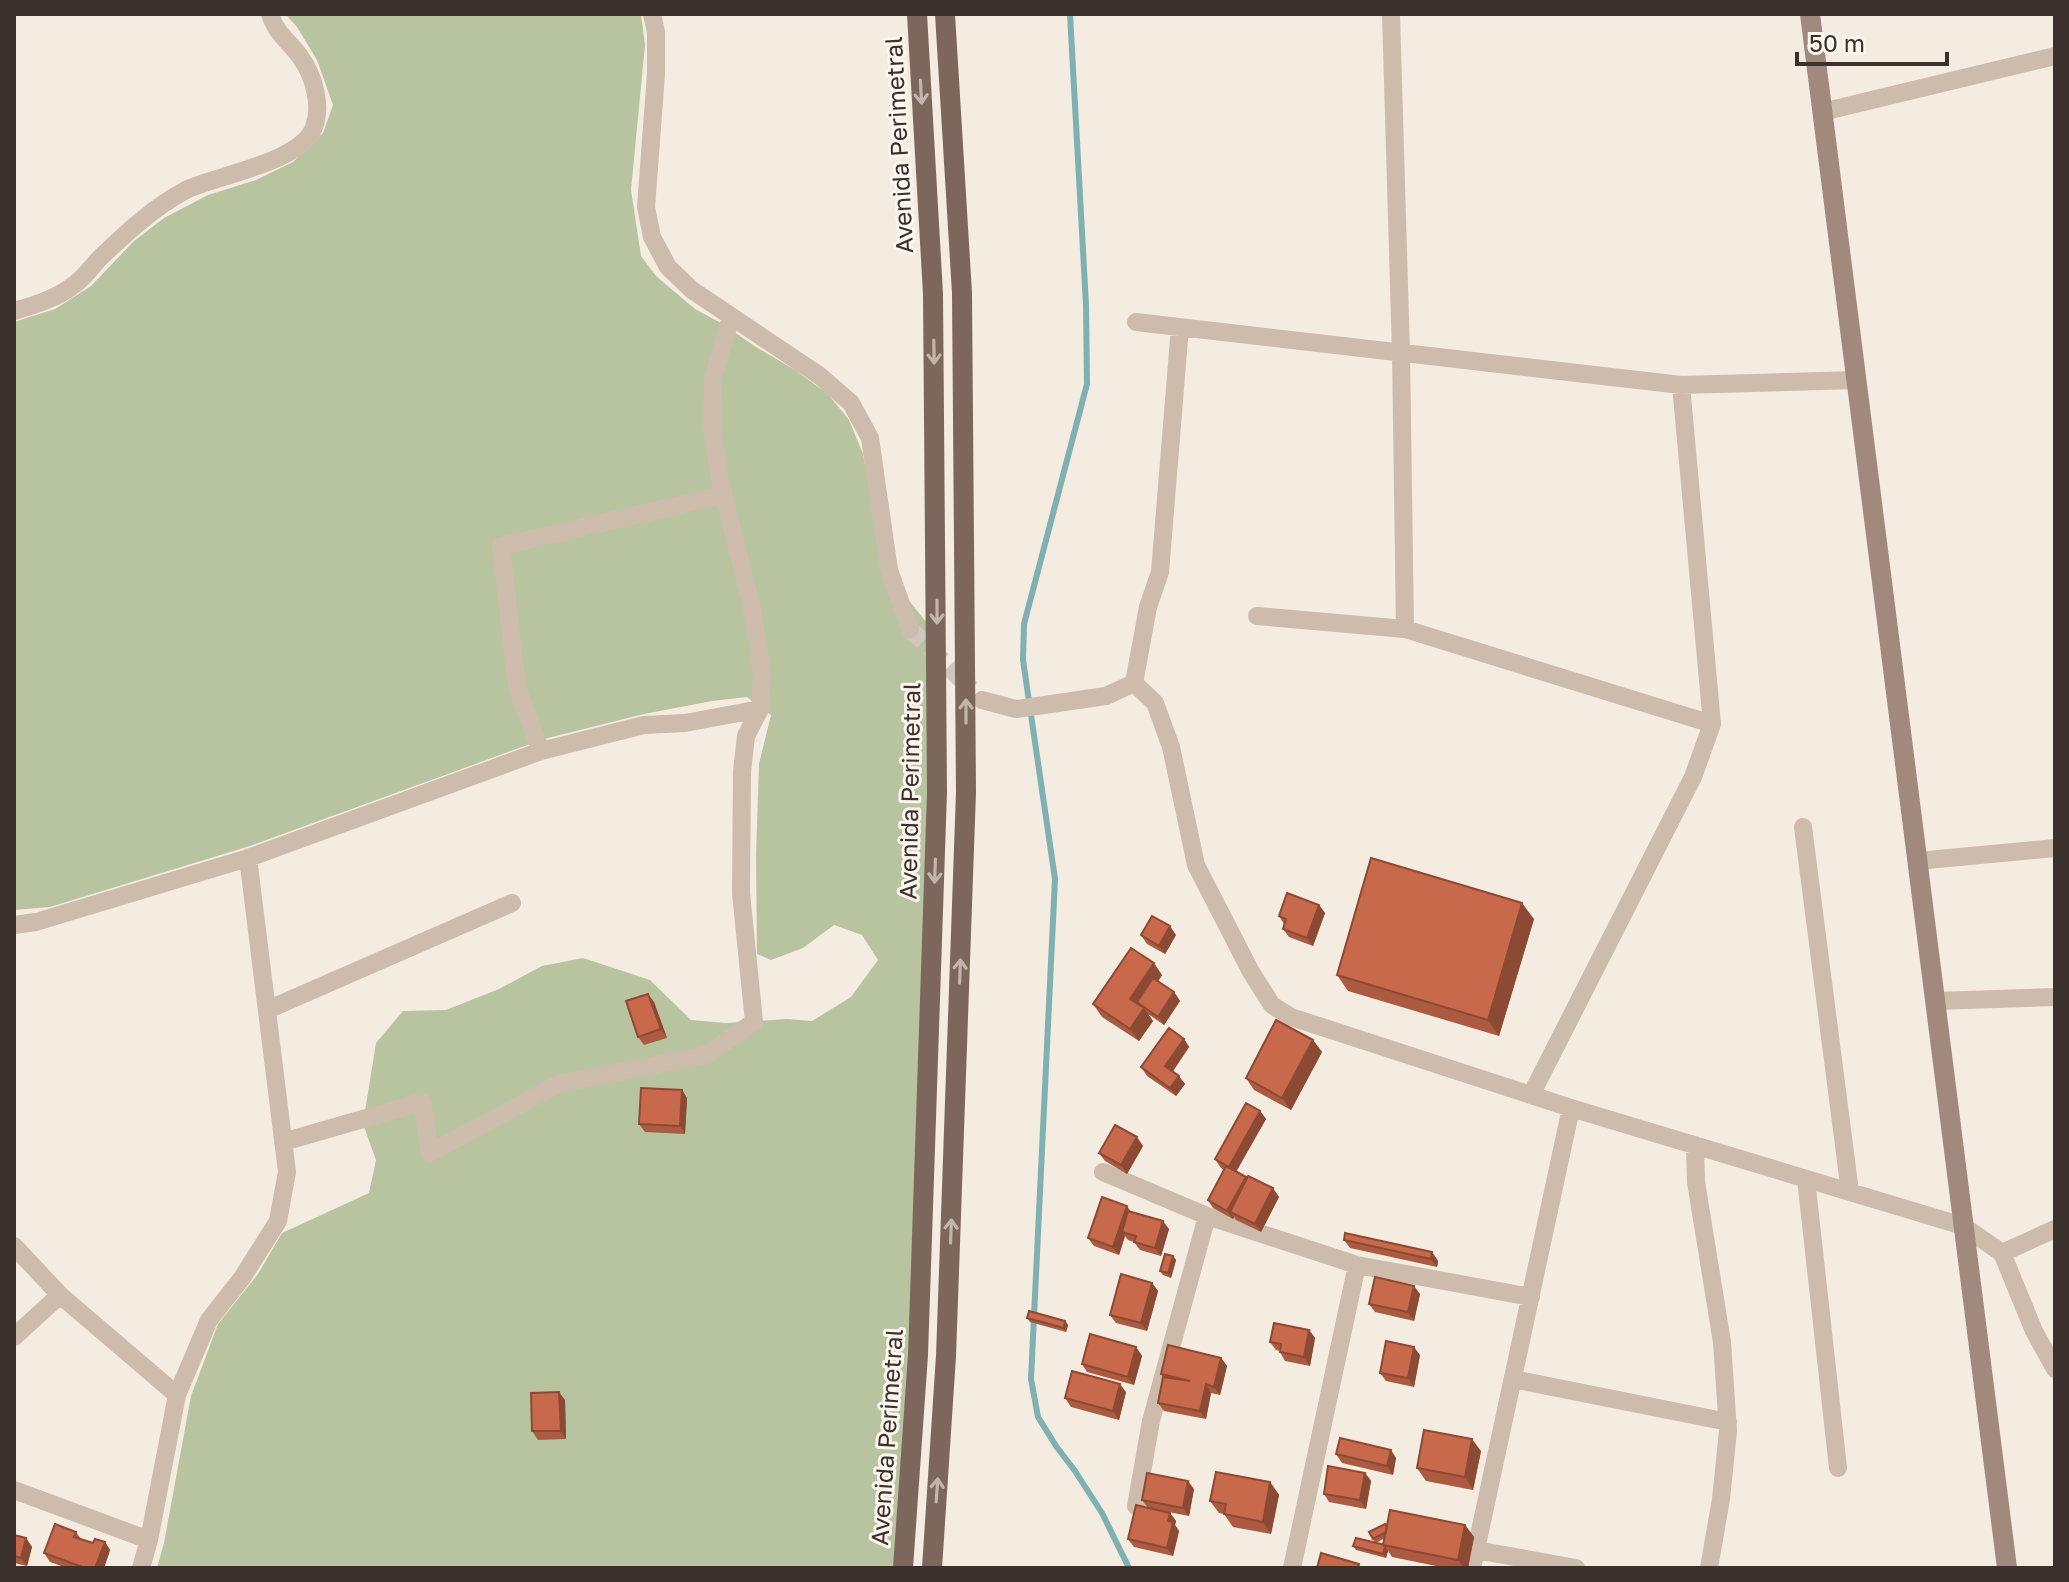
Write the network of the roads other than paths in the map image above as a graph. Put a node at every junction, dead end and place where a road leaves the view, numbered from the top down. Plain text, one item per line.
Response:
1 (270, 14) edge
2 (652, 14) edge
3 (917, 14) edge
4 (945, 14) edge
5 (1391, 14) edge
6 (1810, 14) edge
7 (2055, 56) edge
8 (1822, 112) junction
9 (14, 311) edge
10 (731, 317) junction
11 (1136, 322) dead end
12 (1180, 327) junction
13 (1401, 353) junction
14 (1856, 380) junction
15 (1681, 385) junction
16 (723, 495) junction
17 (1257, 616) dead end
18 (910, 629) tunnel mouth
19 (1405, 629) junction
20 (1134, 683) junction
21 (982, 700) tunnel mouth
22 (760, 709) junction
23 (1712, 724) junction
24 (541, 751) junction
25 (1803, 827) dead end
26 (2055, 848) edge
27 (248, 858) junction
28 (1917, 861) junction
29 (512, 903) dead end
30 (14, 925) edge
31 (2055, 997) edge
32 (1935, 1001) junction
33 (267, 1010) junction
34 (1531, 1095) junction
35 (1571, 1108) junction
36 (283, 1142) junction
37 (1695, 1145) junction
38 (1103, 1172) dead end
39 (1806, 1179) junction
40 (1850, 1192) junction
41 (1207, 1216) junction
42 (1963, 1226) junction
43 (2055, 1229) edge
44 (14, 1246) edge
45 (2002, 1253) junction
46 (1357, 1265) junction
47 (60, 1295) junction
48 (1531, 1297) junction
49 (14, 1337) edge
50 (2055, 1369) edge
51 (1513, 1379) junction
52 (177, 1395) junction
53 (1728, 1422) junction
54 (1838, 1468) dead end
55 (14, 1490) edge
56 (1136, 1506) edge
57 (149, 1540) junction
58 (1474, 1559) edge
59 (141, 1568) edge
60 (903, 1568) edge
61 (932, 1568) edge
62 (1292, 1568) edge
63 (1576, 1568) edge
64 (1709, 1568) edge
65 (2007, 1568) edge

1 - 9 street
2 - 10 street
3 -> 60 main road, Avenida Perimetral
61 -> 4 main road
5 - 13 street
6 - 8 street
7 - 8 street
8 - 14 street
10 - 16 street
10 - 18 street
11 - 12 street
12 - 13 street
12 - 20 street
13 - 15 street
13 - 19 street
14 - 15 street
14 - 28 street
15 - 23 street
16 - 22 street
16 - 24 street
17 - 19 street
19 - 23 street
20 - 21 street
20 - 34 street
22 - 24 street
22 - 36 street
23 - 34 street
24 - 27 street
25 - 40 street
26 - 28 street
27 - 30 street
27 - 33 street
28 - 32 street
29 - 33 street
31 - 32 street
32 - 42 street
33 - 36 street
34 - 35 street
35 - 37 street
35 - 48 street
36 - 52 street
37 - 39 street
37 - 53 street
38 - 41 street
39 - 40 street
39 - 54 street
40 - 42 street
41 - 46 street
41 - 56 street
42 - 45 street
42 - 65 street
43 - 45 street
44 - 47 street
45 - 50 street
46 - 48 street
46 - 62 street
47 - 49 street
47 - 52 street
48 - 51 street
51 - 53 street
51 - 58 street
52 - 57 street
53 - 64 street
55 - 57 street
57 - 59 street
58 - 63 street

